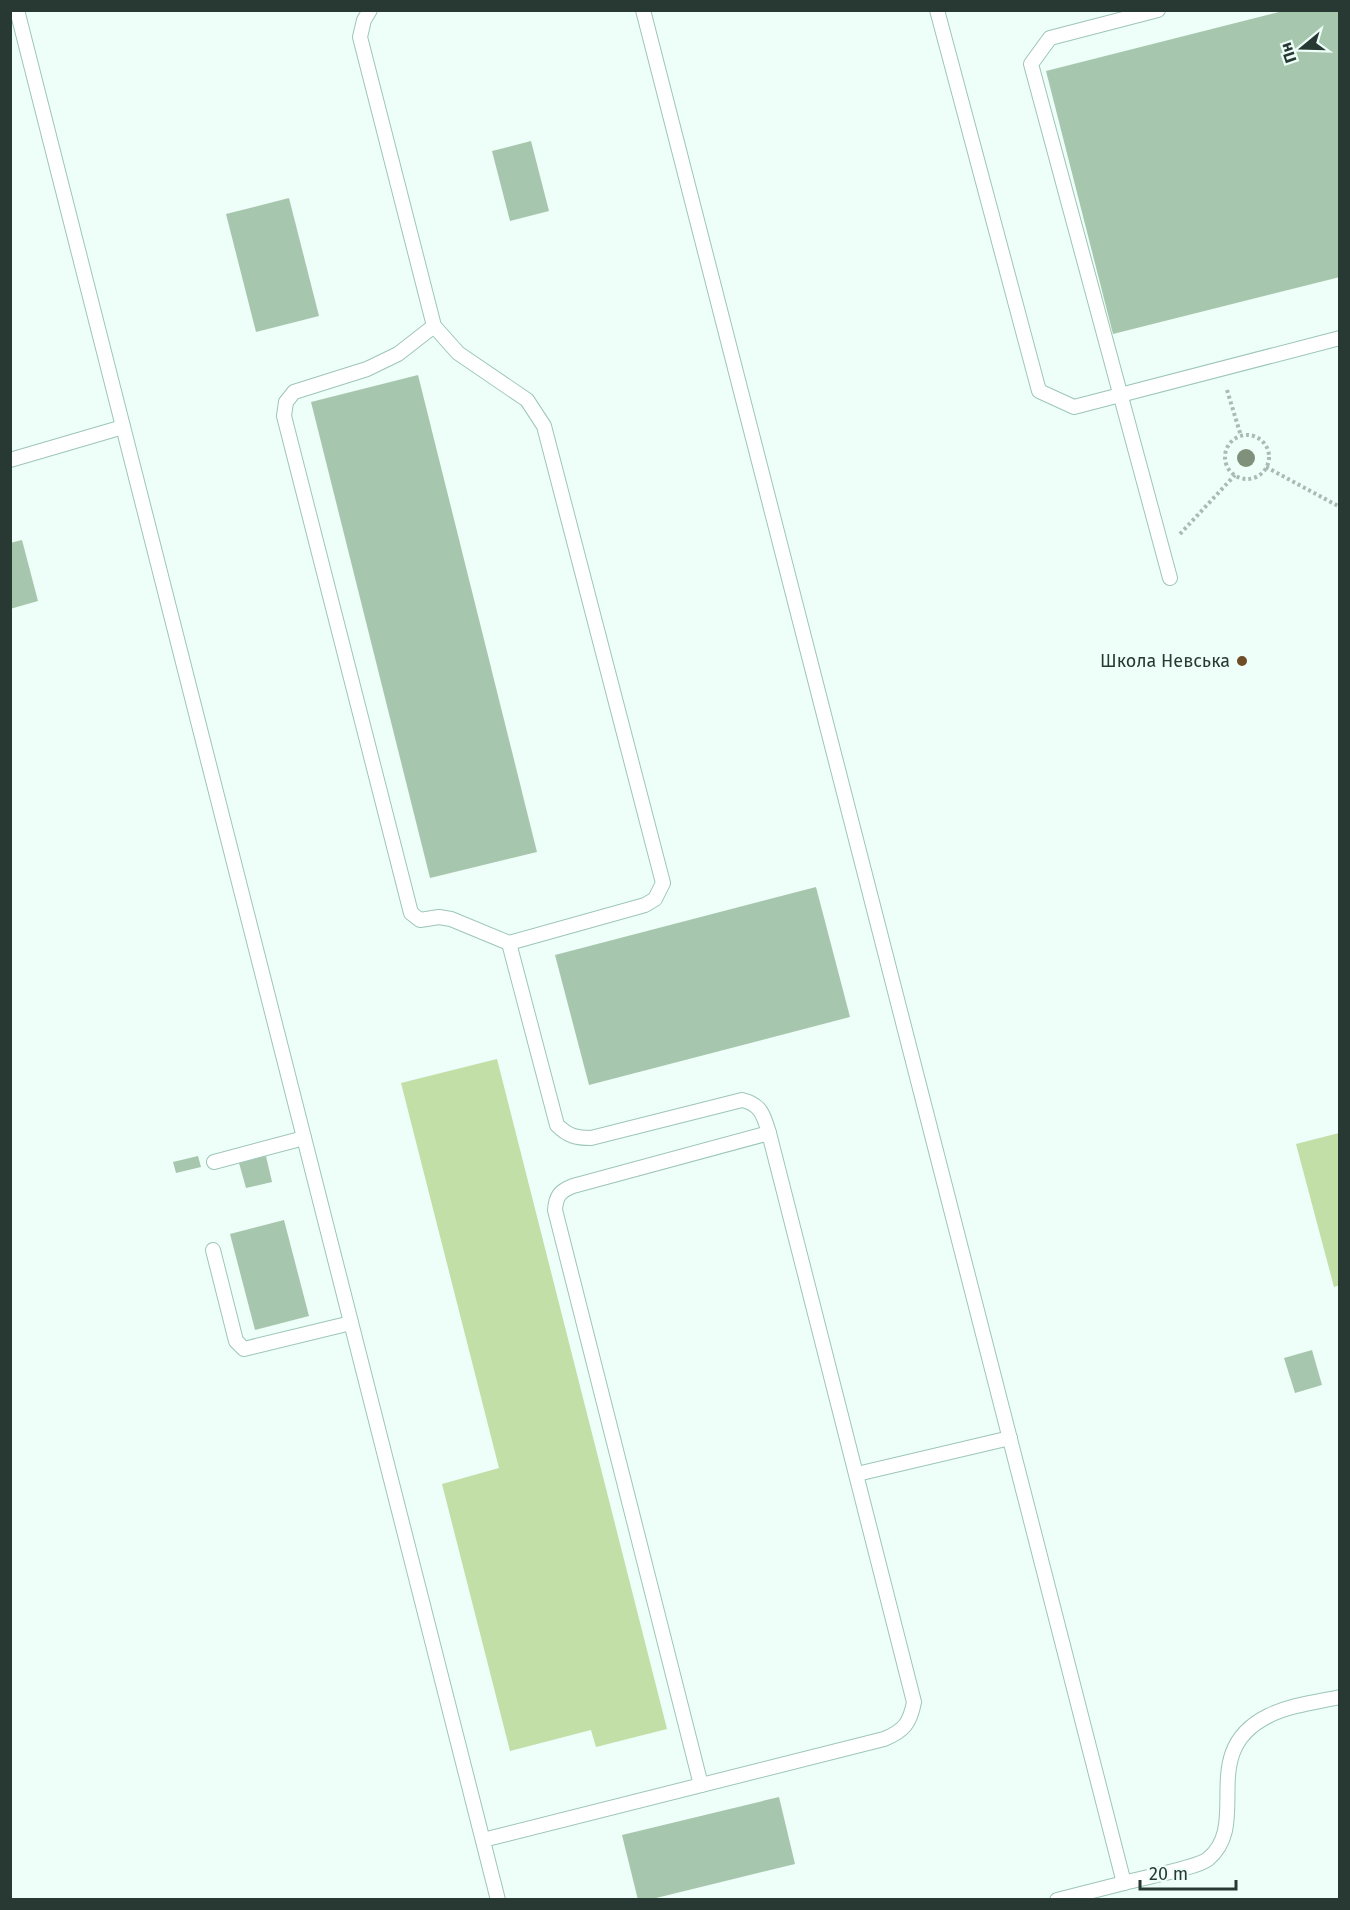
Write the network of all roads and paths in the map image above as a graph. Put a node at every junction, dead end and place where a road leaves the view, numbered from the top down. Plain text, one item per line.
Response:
1 (17, 10) edge
2 (370, 10) edge
3 (643, 10) edge
4 (937, 10) edge
5 (1158, 10) edge
6 (434, 326) junction
7 (1340, 338) edge
8 (1220, 369) junction
9 (1120, 395) junction
10 (123, 427) junction
11 (1241, 436) junction
12 (10, 460) edge
13 (1266, 467) junction
14 (1235, 475) junction
15 (1340, 507) edge
16 (1162, 553) junction
17 (1170, 578) dead end
18 (509, 943) junction
19 (769, 1133) junction
20 (304, 1138) junction
21 (214, 1162) dead end
22 (213, 1250) dead end
23 (351, 1323) junction
24 (1010, 1438) junction
25 (857, 1474) junction
26 (1340, 1696) edge
27 (701, 1785) junction
28 (483, 1840) junction
29 (1124, 1883) junction
30 (498, 1899) edge
31 (1057, 1899) edge

1 - 10 lane
2 - 6 lane
3 - 24 lane
4 - 9 lane
5 - 9 lane
6 - 18 lane
6 - 18 lane
7 - 8 lane
8 - 9 lane
8 - 11 path
9 - 16 lane
10 - 12 lane
10 - 20 lane
11 - 13 path
11 - 14 path
13 - 14 path
13 - 15 path
14 - 16 path
16 - 17 lane
18 - 19 lane
19 - 25 lane
19 - 27 lane
20 - 21 lane
20 - 23 lane
22 - 23 lane
23 - 28 lane
24 - 25 lane
24 - 29 lane
25 - 27 lane
26 - 29 lane
27 - 28 lane
28 - 30 lane
29 - 31 lane

